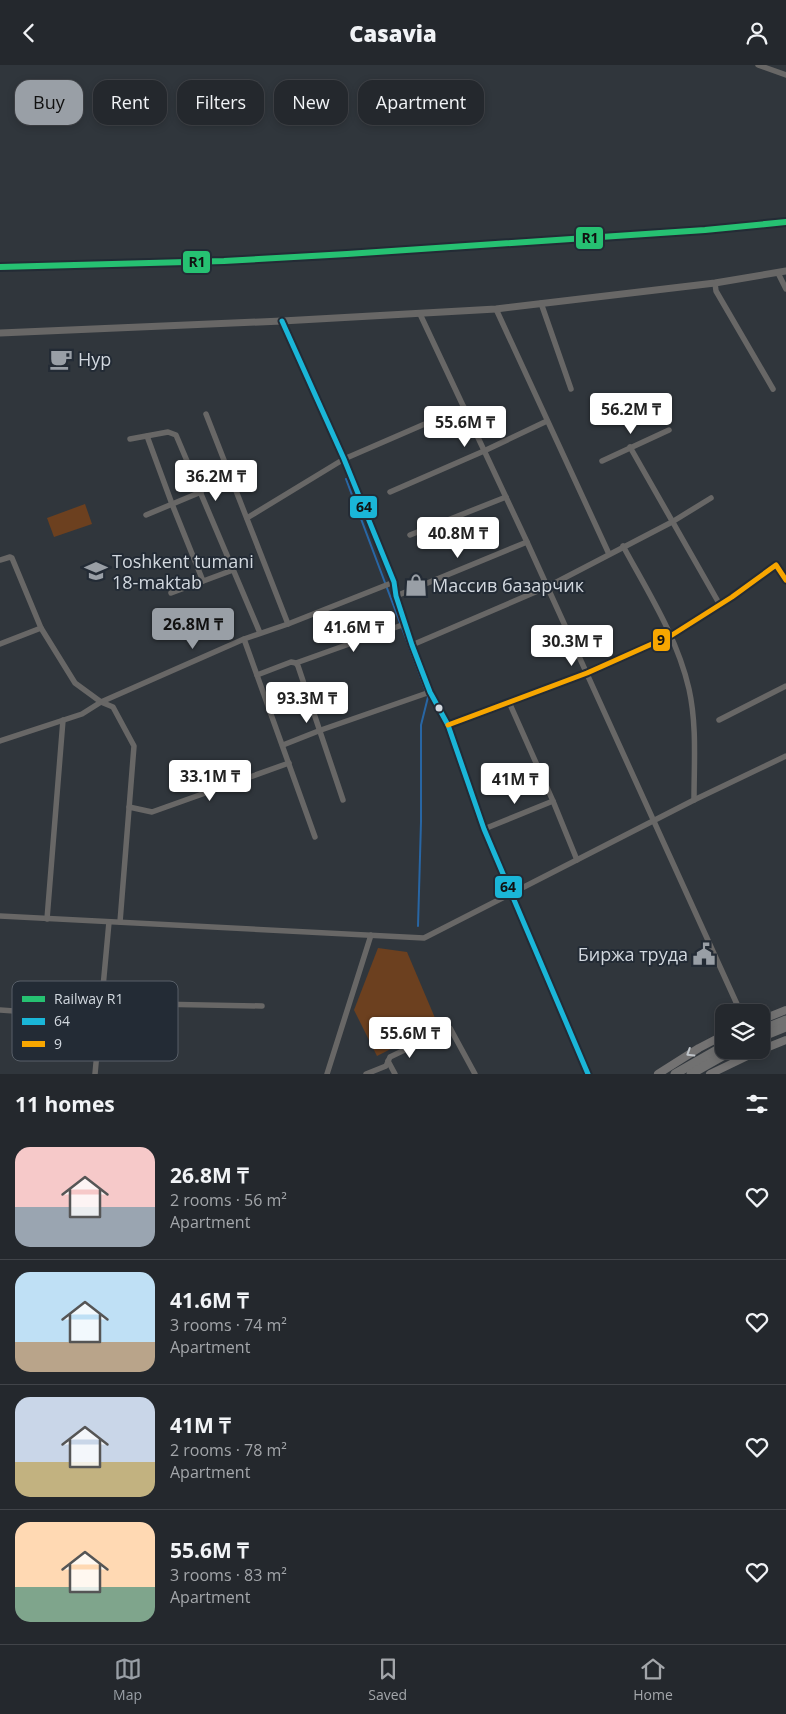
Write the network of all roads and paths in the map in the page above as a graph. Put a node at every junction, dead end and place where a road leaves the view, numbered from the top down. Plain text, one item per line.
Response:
1 (758, 65) edge
2 (786, 75) edge
3 (786, 271) edge
4 (778, 273) junction
5 (715, 283) junction
6 (786, 289) edge
7 (541, 303) junction
8 (496, 309) junction
9 (420, 314) junction
10 (282, 321) junction
11 (0, 333) edge
12 (571, 389) dead end
13 (773, 389) dead end
14 (464, 407) junction
15 (206, 413) dead end
16 (547, 421) junction
17 (669, 430) dead end
18 (147, 436) junction
19 (130, 439) dead end
20 (630, 447) junction
21 (484, 451) junction
22 (344, 459) junction
23 (602, 461) dead end
24 (201, 492) junction
25 (390, 492) dead end
26 (506, 497) junction
27 (711, 499) dead end
28 (172, 504) junction
29 (146, 515) dead end
30 (247, 518) junction
31 (672, 522) junction
32 (410, 535) dead end
33 (527, 542) junction
34 (623, 546) junction
35 (609, 555) junction
36 (0, 560) edge
37 (233, 570) junction
38 (786, 580) edge
39 (203, 581) junction
40 (394, 582) junction
41 (547, 587) junction
42 (171, 593) dead end
43 (396, 596) junction
44 (720, 605) junction
45 (288, 624) junction
46 (405, 624) junction
47 (41, 628) junction
48 (260, 633) junction
49 (672, 635) junction
50 (244, 639) junction
51 (0, 644) edge
52 (412, 645) junction
53 (296, 663) junction
54 (587, 673) junction
55 (257, 675) junction
56 (786, 686) edge
57 (430, 692) junction
58 (101, 702) junction
59 (509, 702) junction
60 (719, 720) dead end
61 (63, 721) junction
62 (448, 725) junction
63 (320, 730) junction
64 (0, 741) edge
65 (283, 745) junction
66 (786, 756) edge
67 (289, 763) junction
68 (343, 800) dead end
69 (694, 800) junction
70 (553, 801) junction
71 (129, 807) junction
72 (653, 821) junction
73 (484, 829) junction
74 (315, 837) dead end
75 (577, 860) junction
76 (510, 894) junction
77 (0, 916) edge
78 (47, 919) junction
79 (109, 922) junction
80 (120, 922) junction
81 (372, 935) junction
82 (104, 981) edge
83 (178, 1004) edge
84 (737, 1004) edge
85 (262, 1006) dead end
86 (786, 1010) edge
87 (770, 1016) edge
88 (786, 1020) edge
89 (770, 1026) edge
90 (786, 1027) edge
91 (770, 1033) edge
92 (715, 1040) edge
93 (786, 1040) edge
94 (770, 1046) edge
95 (715, 1051) edge
96 (719, 1059) edge
97 (742, 1059) edge
98 (96, 1061) edge
99 (388, 1061) junction
100 (700, 1071) edge
101 (95, 1074) edge
102 (327, 1074) edge
103 (366, 1074) edge
104 (394, 1074) edge
105 (475, 1074) edge
106 (588, 1074) edge
107 (658, 1074) edge
108 (675, 1074) edge
109 (690, 1074) edge
110 (710, 1074) edge

1 - 2 street
3 - 4 street
4 - 5 street
4 - 6 street
5 - 7 street
5 - 13 street
7 - 8 street
7 - 12 street
8 - 9 street
8 - 16 street
9 - 10 street
9 - 14 street
10 - 11 street
10 - 22 street
14 - 21 street
14 - 22 street
15 - 30 street
16 - 21 street
16 - 35 street
17 - 20 street
18 - 19 street
18 - 24 street
18 - 28 street
20 - 23 street
20 - 31 street
21 - 25 street
21 - 26 street
22 - 30 street
22 - 40 street
24 - 28 street
24 - 37 street
26 - 32 street
26 - 33 street
27 - 31 street
28 - 29 street
28 - 39 street
30 - 45 street
31 - 34 street
31 - 44 street
33 - 41 street
33 - 43 street
34 - 35 street
34 - 49 street
35 - 41 street
36 - 47 street
37 - 39 street
37 - 48 street
38 - 44 street
39 - 42 street
40 - 43 street
40 - 45 street
41 - 52 street
41 - 54 street
43 - 46 street
44 - 49 street
45 - 48 street
46 - 52 street
46 - 53 street
47 - 51 street
47 - 58 street
48 - 50 street
49 - 54 street
49 - 69 street
50 - 55 street
50 - 58 street
52 - 57 street
53 - 55 street
53 - 63 street
54 - 59 street
54 - 72 street
55 - 65 street
56 - 60 street
57 - 62 street
57 - 63 street
58 - 61 street
58 - 71 street
59 - 62 street
59 - 70 street
61 - 64 street
61 - 78 street
62 - 73 street
63 - 65 street
63 - 68 street
65 - 67 street
66 - 69 street
67 - 71 street
67 - 74 street
69 - 72 street
70 - 73 street
70 - 75 street
71 - 80 street
72 - 75 street
72 - 84 street
73 - 76 street
75 - 76 street
76 - 81 street
76 - 106 street
77 - 78 street
78 - 79 street
79 - 80 street
79 - 82 street
80 - 81 street
81 - 102 street
83 - 85 street
86 - 87 main road
88 - 89 main road
90 - 91 main road
92 -> 107 main road
93 - 94 main road
95 - 108 main road
96 - 100 main road
97 - 110 main road
98 - 101 street
99 - 103 street
99 - 104 street
99 - 105 street
100 - 109 main road

